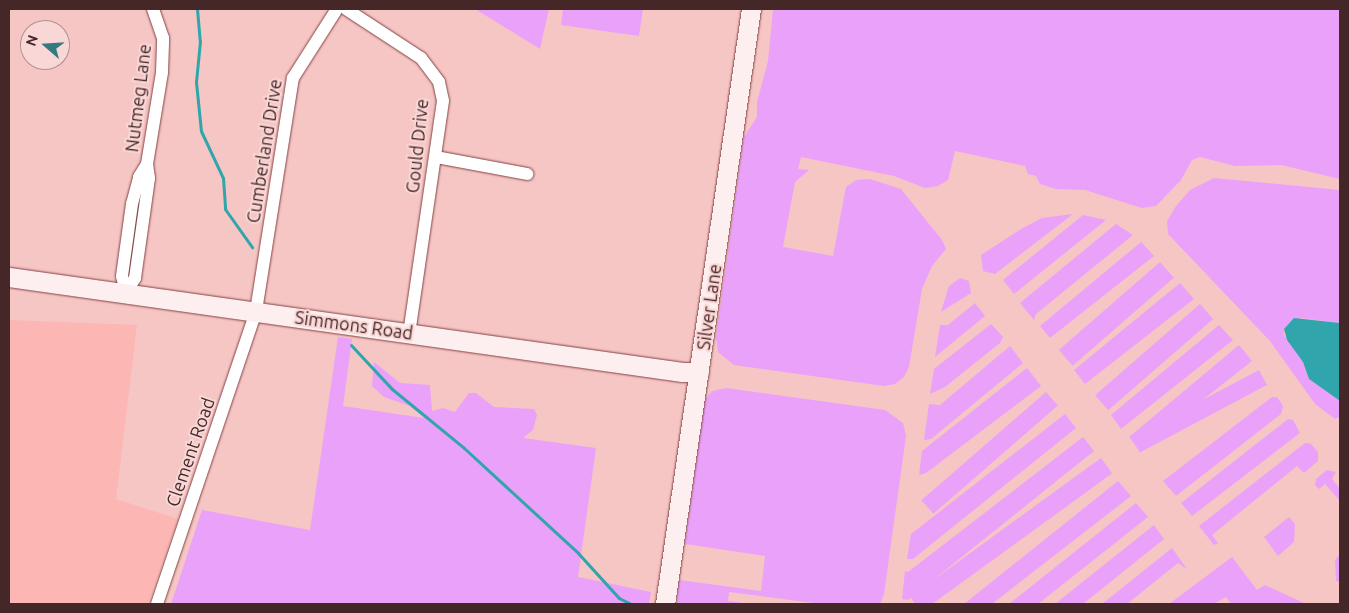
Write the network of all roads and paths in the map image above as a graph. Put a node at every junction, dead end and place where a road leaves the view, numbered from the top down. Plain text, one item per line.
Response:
1 (153, 9) edge
2 (337, 9) edge
3 (346, 9) edge
4 (751, 9) edge
5 (436, 157) junction
6 (527, 174) dead end
7 (9, 277) edge
8 (126, 292) junction
9 (256, 311) junction
10 (409, 333) junction
11 (699, 372) junction
12 (157, 604) edge
13 (665, 604) edge

1 - 8 street, Nutmeg Lane
2 - 9 street, Cumberland Drive
3 - 5 street, Gould Drive
4 - 11 main road, Silver Lane
5 - 6 street
5 - 10 street, Gould Drive
7 - 8 main road, Simmons Road
8 - 9 main road, Simmons Road
9 - 10 main road, Simmons Road
9 - 12 street, Clement Road
10 - 11 main road, Simmons Road
11 - 13 main road, Silver Lane

